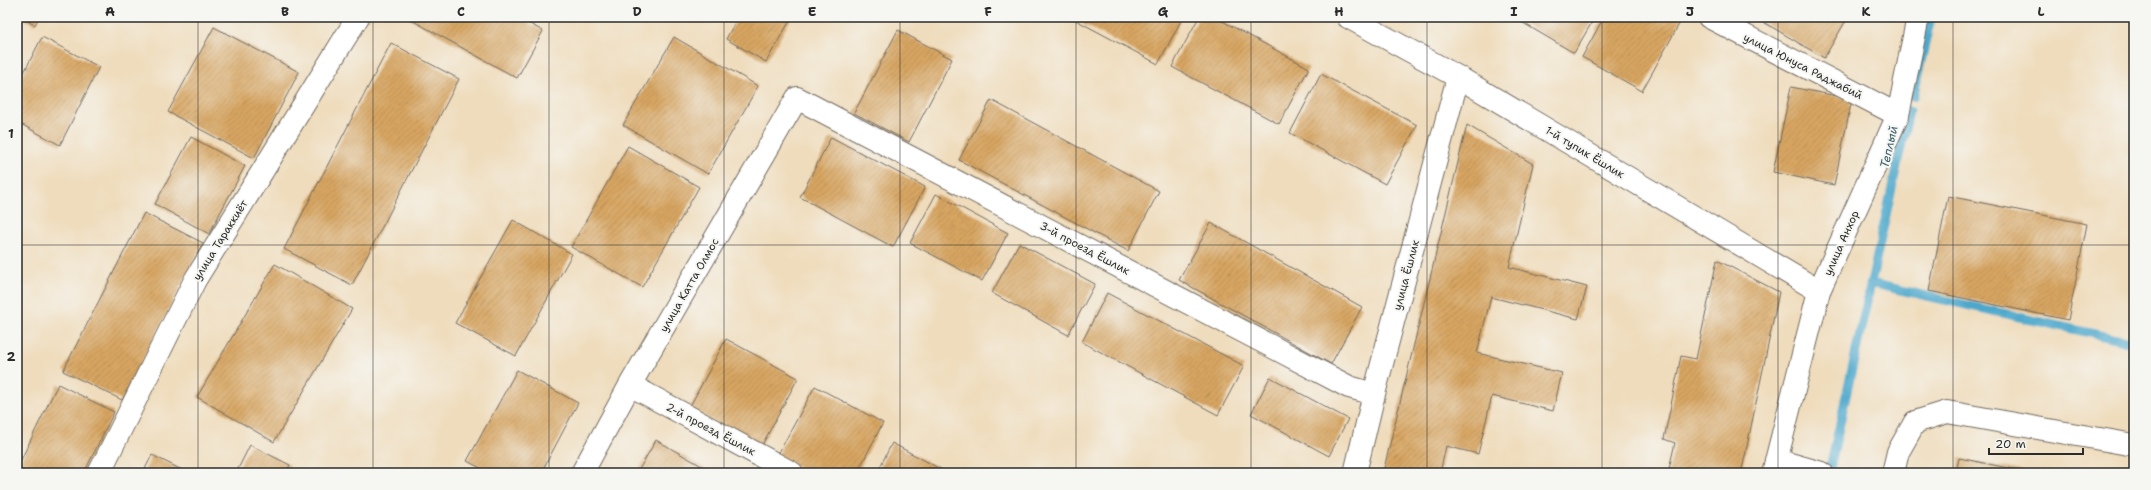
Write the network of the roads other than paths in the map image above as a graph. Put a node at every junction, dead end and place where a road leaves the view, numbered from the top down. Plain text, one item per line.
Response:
1 (358, 17) edge
2 (1348, 17) edge
3 (1709, 17) edge
4 (1918, 17) edge
5 (1458, 77) junction
6 (797, 98) joint
7 (1898, 115) junction
8 (1819, 291) junction
9 (630, 385) junction
10 (1374, 394) junction
11 (2133, 439) edge
12 (1775, 466) edge
13 (99, 473) edge
14 (582, 473) edge
15 (792, 473) edge
16 (1356, 473) edge
17 (1822, 473) edge
18 (1892, 473) edge

1 - 13 street, улица Тараккиёт
2 - 5 street, 1-й тупик Ёшлик
3 - 7 street, улица Юнуса Раджабий
4 - 7 street, улица Анхор
5 - 8 street, 1-й тупик Ёшлик
5 - 10 street, улица Ёшлик
6 - 9 street, улица Катта Олмос
6 - 10 street, 3-й проезд Ёшлик
7 - 8 street, улица Анхор
8 - 12 street, улица Анхор
9 - 14 street, улица Катта Олмос
9 - 15 street, 2-й проезд Ёшлик
10 - 16 street, улица Ёшлик
11 - 18 street
12 - 17 street

